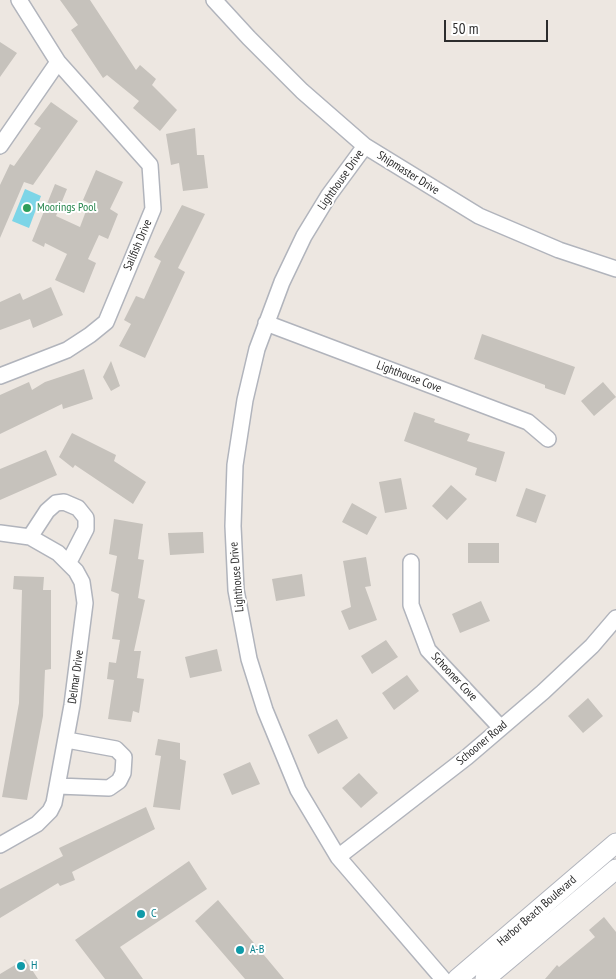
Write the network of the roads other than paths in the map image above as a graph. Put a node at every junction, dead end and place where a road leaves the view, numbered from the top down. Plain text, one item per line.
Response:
1 (19, 0) edge
2 (214, 0) edge
3 (58, 62) junction
4 (0, 146) edge
5 (365, 146) junction
6 (615, 265) edge
7 (266, 323) junction
8 (0, 376) edge
9 (548, 439) dead end
10 (0, 533) edge
11 (30, 537) junction
12 (69, 562) junction
13 (411, 562) dead end
14 (616, 618) edge
15 (500, 728) junction
16 (66, 740) junction
17 (58, 786) junction
18 (616, 843) edge
19 (0, 844) edge
20 (338, 857) junction
21 (616, 869) edge
22 (443, 979) edge
23 (457, 979) edge
24 (485, 979) edge

1 - 3 street, Sailfish Drive
2 - 5 street, Shipmaster Drive
3 - 4 street
3 - 8 street, Sailfish Drive
5 - 6 street, Shipmaster Drive
5 - 7 street, Lighthouse Drive
7 - 9 street, Lighthouse Cove
7 - 20 street, Lighthouse Drive
10 - 11 street, Delmar Drive
11 - 12 street, Delmar Drive
11 - 12 street
12 - 16 street, Delmar Drive
13 - 15 street, Schooner Cove
14 - 15 street, Schooner Road
15 - 20 street, Schooner Road
16 - 17 street, Delmar Drive
16 - 17 street
17 - 19 street, Delmar Drive
18 - 23 street, Harbor Beach Boulevard
20 - 22 street, Lighthouse Drive
21 - 24 street, Harbor Beach Boulevard

